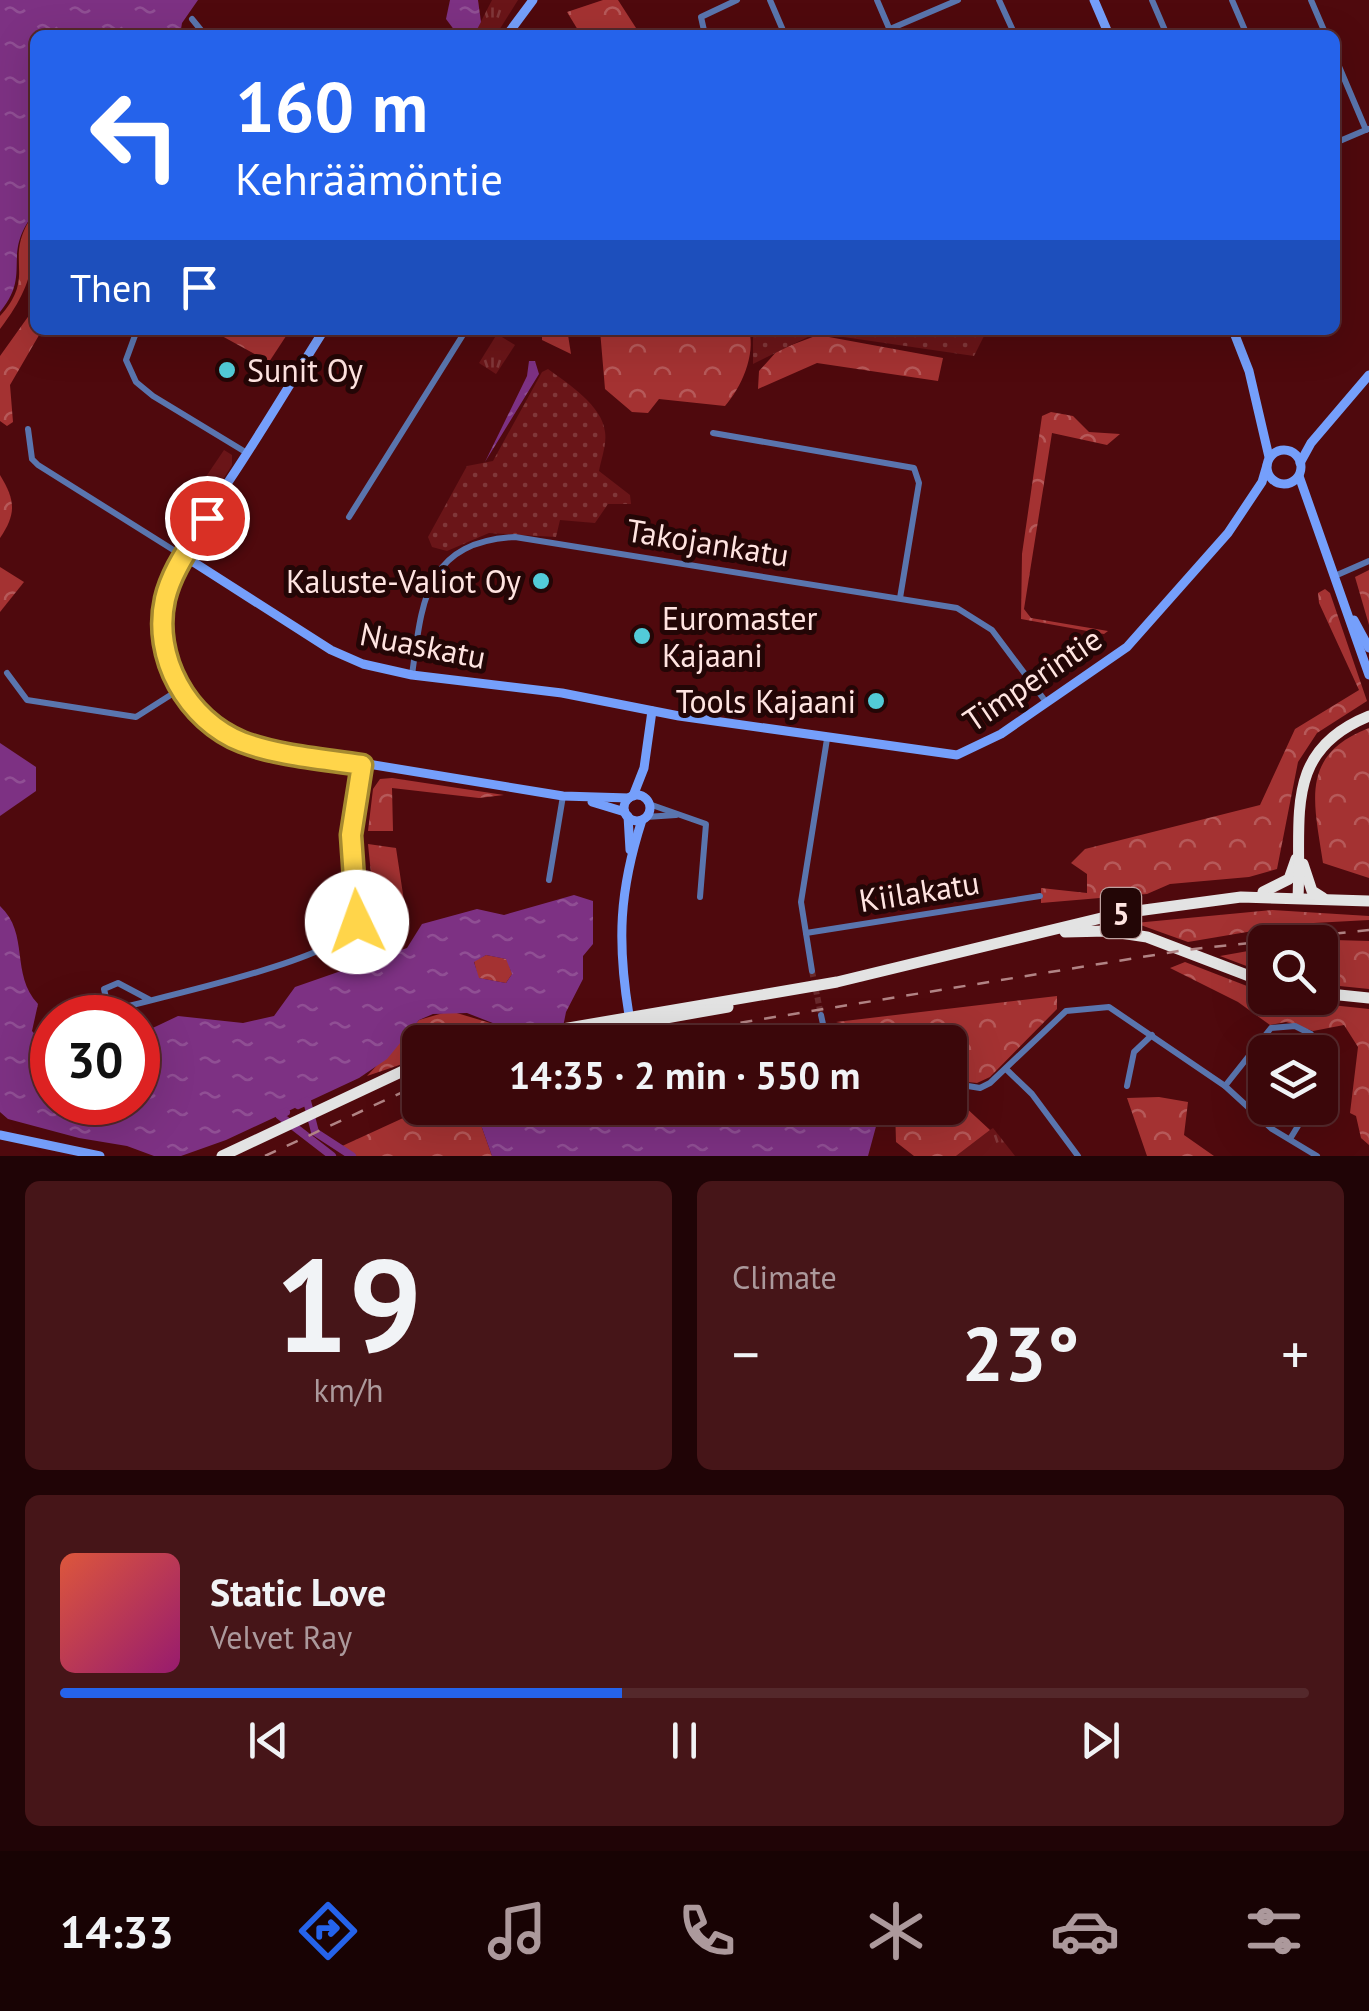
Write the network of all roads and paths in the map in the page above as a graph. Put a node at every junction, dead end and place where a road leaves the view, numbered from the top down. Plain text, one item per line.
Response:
1 (533, 0) edge
2 (736, 0) edge
3 (770, 0) edge
4 (877, 0) edge
5 (958, 0) edge
6 (999, 0) edge
7 (1094, 0) edge
8 (1152, 0) edge
9 (1232, 0) edge
10 (1311, 0) edge
11 (192, 20) dead end
12 (201, 30) edge
13 (510, 30) edge
14 (704, 30) edge
15 (782, 30) edge
16 (890, 30) edge
17 (895, 30) edge
18 (1013, 30) edge
19 (1107, 30) edge
20 (1164, 30) edge
21 (1245, 30) edge
22 (1324, 30) edge
23 (1340, 68) edge
24 (1367, 129) edge
25 (1340, 141) edge
26 (135, 335) edge
27 (321, 335) edge
28 (463, 335) edge
29 (1235, 335) edge
30 (1369, 375) edge
31 (28, 429) dead end
32 (713, 434) dead end
33 (1262, 434) junction
34 (1311, 442) junction
35 (1288, 451) junction
36 (247, 454) junction
37 (1268, 461) junction
38 (1300, 463) junction
39 (1299, 476) junction
40 (1282, 484) junction
41 (1254, 496) junction
42 (1308, 502) junction
43 (349, 517) dead end
44 (184, 556) junction
45 (1369, 561) edge
46 (1337, 575) junction
47 (900, 598) junction
48 (1352, 616) junction
49 (1369, 648) edge
50 (6, 673) dead end
51 (412, 675) junction
52 (1369, 675) edge
53 (180, 689) junction
54 (1046, 702) junction
55 (652, 711) junction
56 (1369, 716) edge
57 (827, 739) junction
58 (362, 765) junction
59 (644, 768) junction
60 (564, 796) junction
61 (631, 797) junction
62 (585, 799) junction
63 (648, 802) junction
64 (627, 814) junction
65 (678, 815) junction
66 (644, 818) junction
67 (1300, 852) junction
68 (630, 853) junction
69 (549, 880) dead end
70 (1040, 896) dead end
71 (700, 897) dead end
72 (1242, 897) junction
73 (1298, 898) junction
74 (1323, 898) junction
75 (1369, 902) edge
76 (806, 933) junction
77 (1041, 933) junction
78 (812, 971) tunnel mouth
79 (1248, 976) edge
80 (1338, 995) edge
81 (160, 997) edge
82 (1369, 998) edge
83 (150, 1000) joint
84 (820, 1015) tunnel mouth
85 (630, 1021) junction
86 (608, 1025) edge
87 (823, 1025) edge
88 (1152, 1034) junction
89 (1265, 1035) edge
90 (1312, 1035) edge
91 (1248, 1057) edge
92 (1006, 1069) junction
93 (402, 1071) edge
94 (967, 1086) edge
95 (1127, 1086) dead end
96 (1225, 1086) junction
97 (1299, 1125) edge
98 (0, 1134) edge
99 (1290, 1140) junction
100 (100, 1156) edge
101 (222, 1156) edge
102 (1078, 1156) edge
103 (1317, 1156) edge

1 - 13 street
2 - 14 street
3 - 15 street
4 - 16 street
5 - 17 street
6 - 18 street
7 - 19 street
8 - 20 street
9 - 21 street
10 - 22 street
11 - 12 street
23 - 24 street
24 - 25 street
26 - 36 street
27 - 36 street
28 - 43 street
29 - 33 street
30 - 34 street
31 - 44 street, Nuaskatu
32 - 47 street
33 - 35 street
33 - 37 street
34 - 35 street
34 - 38 street
35 - 37 street
35 - 38 street
36 - 44 street
37 - 40 street
37 - 41 street, Timperintie
38 - 39 street
39 - 40 street, Timperintie
39 - 42 street
40 - 41 street, Timperintie
40 - 42 street
41 - 54 street, Timperintie
42 - 46 street
44 - 51 street, Nuaskatu
44 - 53 street
45 - 46 street
46 - 48 street
47 - 51 street, Takojankatu
47 - 54 street, Takojankatu
48 - 49 street
48 - 52 street
50 - 53 street
51 - 55 street, Nuaskatu
53 - 58 street
54 - 57 street, Timperintie
55 - 57 street, Timperintie
55 - 59 street
56 - 67 highway
57 - 76 street
58 - 60 street
58 - 81 street
59 - 61 street
59 - 63 street
60 - 62 street
60 - 69 street
61 - 62 street
61 - 63 street
61 - 64 street
62 - 64 street
63 - 65 street
63 - 66 street
64 - 66 street
64 - 68 street
65 - 66 street
65 - 71 street
66 - 68 street
67 - 72 highway
67 - 73 highway
67 - 74 highway
68 - 85 street
70 - 76 street, Kiilakatu
72 - 73 highway, 5
72 - 77 highway, 5
73 - 74 highway, 5
74 - 75 highway, 5
76 - 78 street
77 - 79 highway
77 - 85 highway, 5
80 - 82 highway
83 - 83 street
84 - 87 street
85 - 86 highway, 5
88 - 92 street
88 - 95 street
88 - 96 street
89 - 90 street
91 - 96 street
92 - 94 street
92 - 102 street
93 - 101 highway
96 - 99 street
97 - 99 street
98 - 100 street
99 - 103 street

